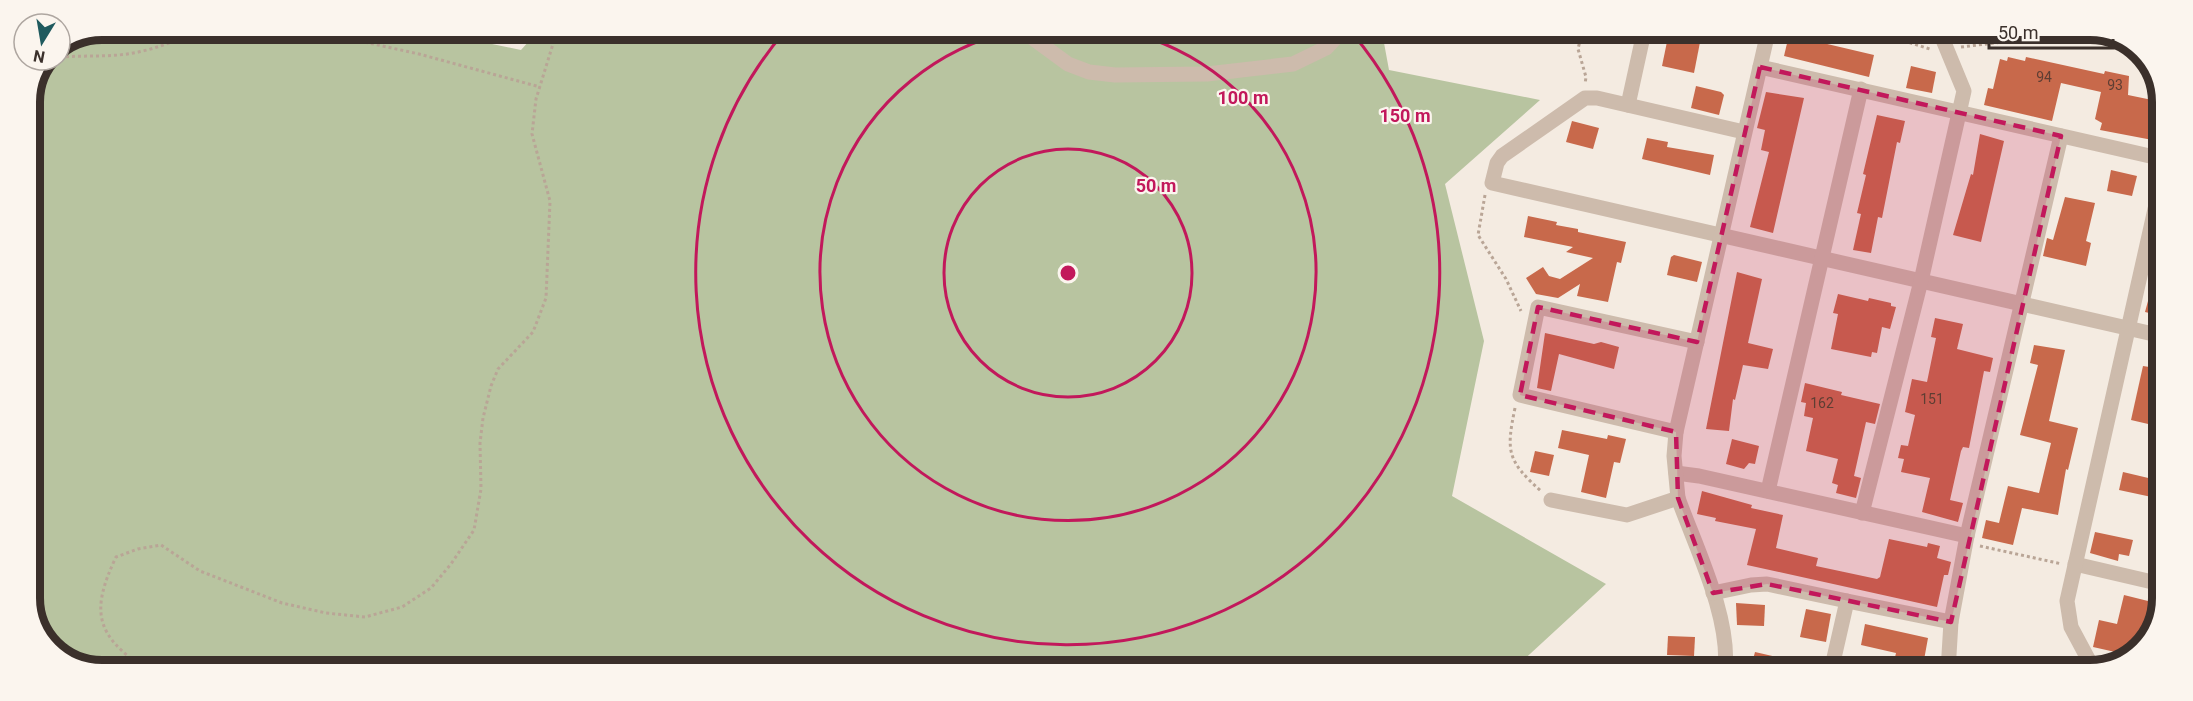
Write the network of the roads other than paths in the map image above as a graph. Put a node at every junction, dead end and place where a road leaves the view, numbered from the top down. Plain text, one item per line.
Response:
1 (1037, 41) edge
2 (1333, 41) edge
3 (1642, 41) edge
4 (1766, 41) edge
5 (1945, 41) edge
6 (1760, 67) junction
7 (1861, 89) junction
8 (1628, 105) junction
9 (1959, 112) junction
10 (1744, 132) junction
11 (2061, 136) junction
12 (2152, 157) edge
13 (1722, 236) junction
14 (2152, 253) edge
15 (1822, 258) junction
16 (1921, 281) junction
17 (2021, 304) junction
18 (2128, 328) junction
19 (2152, 334) edge
20 (1697, 342) junction
21 (1676, 432) junction
22 (1676, 473) junction
23 (1768, 491) junction
24 (1678, 498) junction
25 (1551, 500) road end
26 (1862, 513) junction
27 (1967, 536) junction
28 (2075, 564) junction
29 (2152, 582) edge
30 (1713, 593) junction
31 (1847, 601) junction
32 (1951, 622) junction
33 (1725, 660) edge
34 (1834, 660) edge
35 (1949, 660) edge
36 (2088, 660) edge

1 - 2 street
3 - 8 street
4 - 6 street
5 - 9 street
6 - 7 street
6 - 10 street
7 - 9 street
7 - 15 street
8 - 10 street
8 - 13 street
9 - 11 street
9 - 16 street
10 - 13 street
11 - 12 street
11 - 17 street
13 - 15 street
13 - 20 street
14 - 18 street
15 - 16 street
15 - 23 street
16 - 17 street
16 - 26 street
17 - 18 street
17 - 27 street
18 - 19 street
18 - 28 street
20 - 21 street
20 - 21 street
21 - 22 street
22 - 23 street
22 - 24 street
23 - 26 street
24 - 25 street
24 - 30 street
26 - 27 street
27 - 32 street
28 - 29 street
28 - 36 street
30 - 31 street
30 - 33 street
31 - 32 street
31 - 34 street
32 - 35 street

